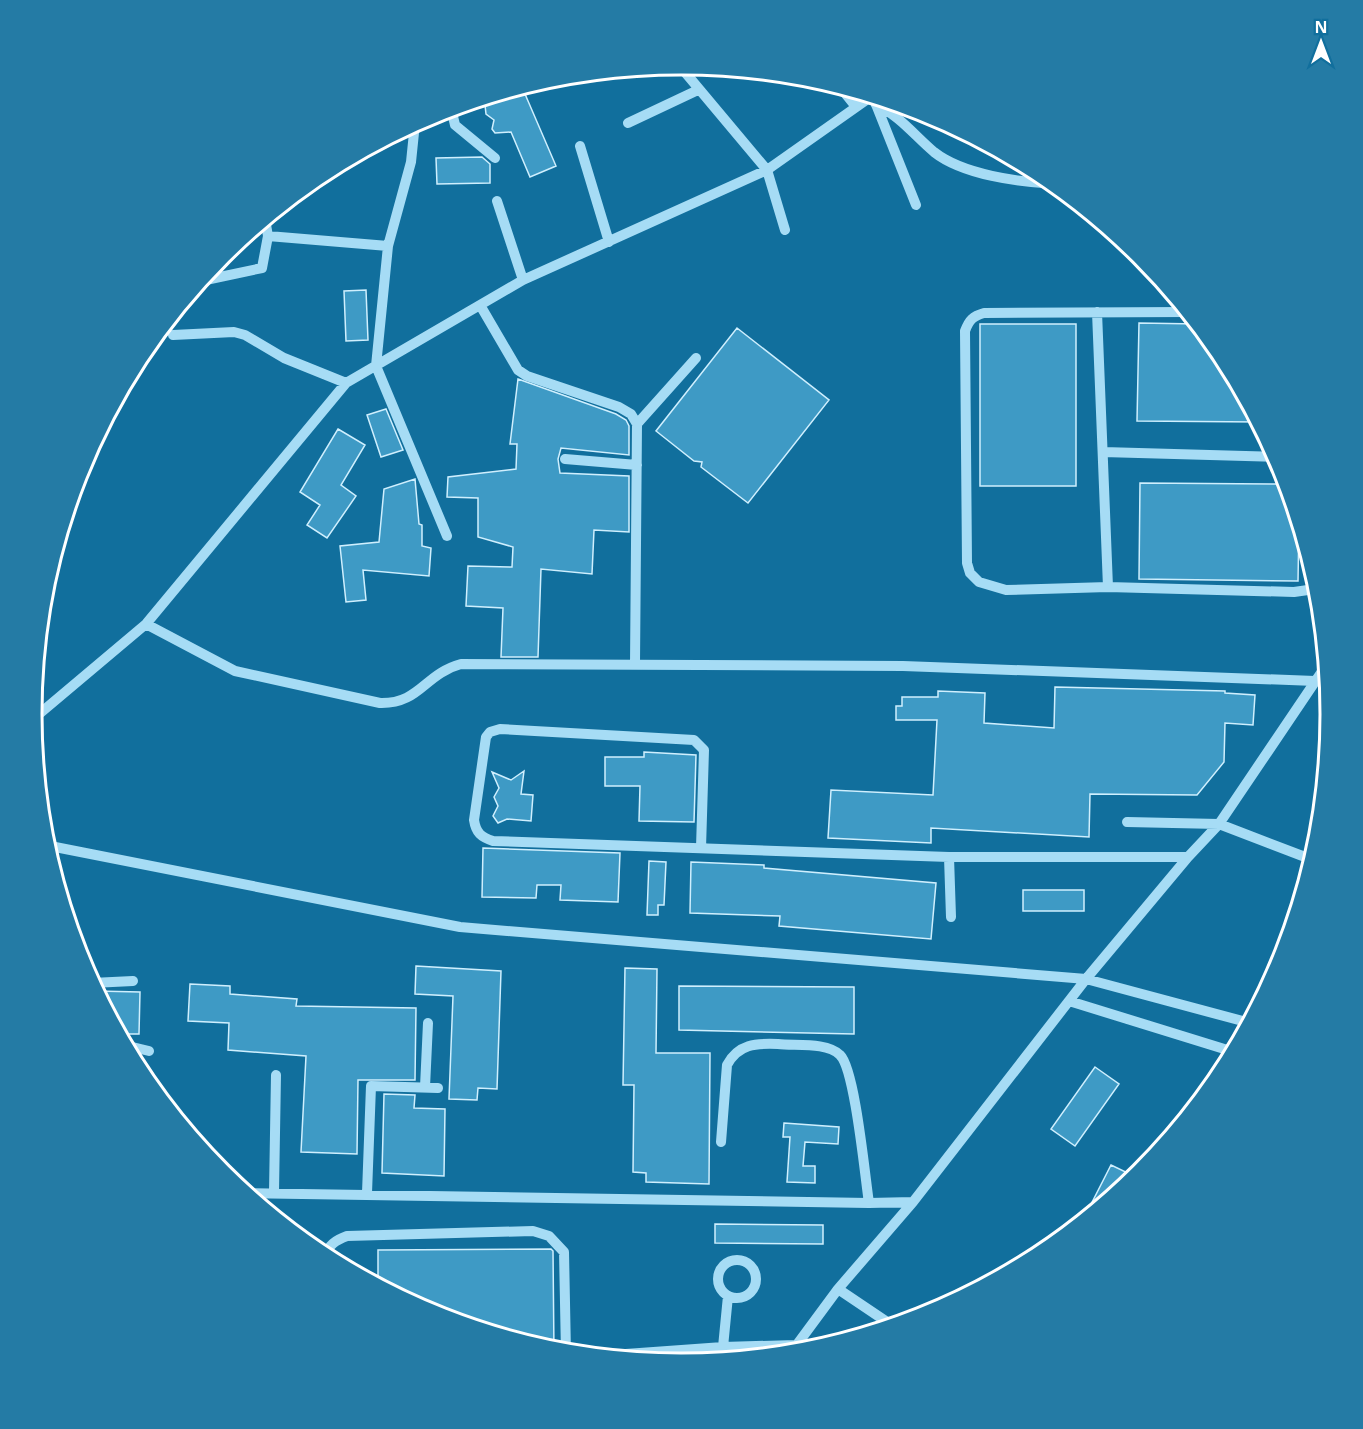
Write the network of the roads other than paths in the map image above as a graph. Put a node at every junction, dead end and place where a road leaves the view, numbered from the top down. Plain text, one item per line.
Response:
1 (687, 75) edge
2 (698, 90) junction
3 (848, 97) edge
4 (867, 103) edge
5 (876, 106) edge
6 (856, 107) junction
7 (887, 109) edge
8 (453, 118) edge
9 (628, 123) dead end
10 (414, 134) edge
11 (580, 146) dead end
12 (495, 158) dead end
13 (767, 170) junction
14 (1034, 181) edge
15 (497, 201) dead end
16 (916, 205) dead end
17 (267, 228) edge
18 (784, 230) dead end
19 (268, 236) junction
20 (609, 242) junction
21 (388, 246) junction
22 (214, 278) edge
23 (523, 280) junction
24 (480, 305) junction
25 (1097, 312) junction
26 (1178, 312) edge
27 (173, 334) dead end
28 (696, 358) dead end
29 (376, 366) junction
30 (346, 383) junction
31 (637, 424) junction
32 (1103, 452) junction
33 (1266, 457) edge
34 (565, 459) dead end
35 (637, 465) junction
36 (447, 536) dead end
37 (1108, 587) junction
38 (1309, 589) edge
39 (146, 624) junction
40 (635, 664) junction
41 (1320, 674) edge
42 (1315, 681) junction
43 (42, 712) edge
44 (1127, 822) dead end
45 (1219, 824) junction
46 (56, 847) edge
47 (701, 848) junction
48 (1188, 856) junction
49 (949, 858) junction
50 (1304, 858) edge
51 (951, 917) dead end
52 (1086, 978) junction
53 (133, 981) dead end
54 (102, 983) edge
55 (1069, 1001) junction
56 (1242, 1021) edge
57 (428, 1023) dead end
58 (137, 1048) edge
59 (1225, 1050) edge
60 (149, 1051) dead end
61 (276, 1075) dead end
62 (425, 1087) junction
63 (438, 1088) dead end
64 (721, 1142) dead end
65 (274, 1191) junction
66 (257, 1192) edge
67 (367, 1193) junction
68 (913, 1202) junction
69 (869, 1203) junction
70 (328, 1248) edge
71 (838, 1289) junction
72 (728, 1296) dead end
73 (885, 1321) edge
74 (566, 1344) edge
75 (797, 1344) edge
76 (723, 1347) junction
77 (769, 1348) edge
78 (640, 1353) edge

1 - 2 street
2 - 9 street
2 - 13 street
3 - 6 street
4 - 6 street
5 - 16 street
6 - 13 street
7 - 14 street
8 - 12 street
10 - 21 street
11 - 20 street
13 - 18 street
13 - 20 street
15 - 23 street
17 - 19 street
19 - 21 street
19 - 22 street
20 - 23 street
21 - 29 street
23 - 24 street
24 - 29 street
24 - 31 street
25 - 26 street
25 - 32 street
25 - 37 street
27 - 30 street
28 - 31 street
29 - 30 street
29 - 36 street
30 - 39 street
31 - 35 street
32 - 33 street
32 - 37 street
34 - 35 street
35 - 40 street
37 - 38 street
39 - 40 street
39 - 43 street
40 - 42 street
41 - 42 street
42 - 45 street
44 - 45 street
45 - 48 street
45 - 50 street
46 - 52 street
47 - 47 street
47 - 49 street
48 - 49 street
48 - 52 street
49 - 51 street
52 - 55 street
52 - 56 street
53 - 54 street
55 - 59 street
55 - 68 street
57 - 62 street
58 - 60 street
61 - 65 street
62 - 63 street
62 - 67 street
64 - 69 street
65 - 66 street
65 - 67 street
67 - 69 street
68 - 69 street
68 - 71 street
70 - 74 street
71 - 73 street
71 - 75 street
72 - 76 street
76 - 77 street
76 - 78 street

